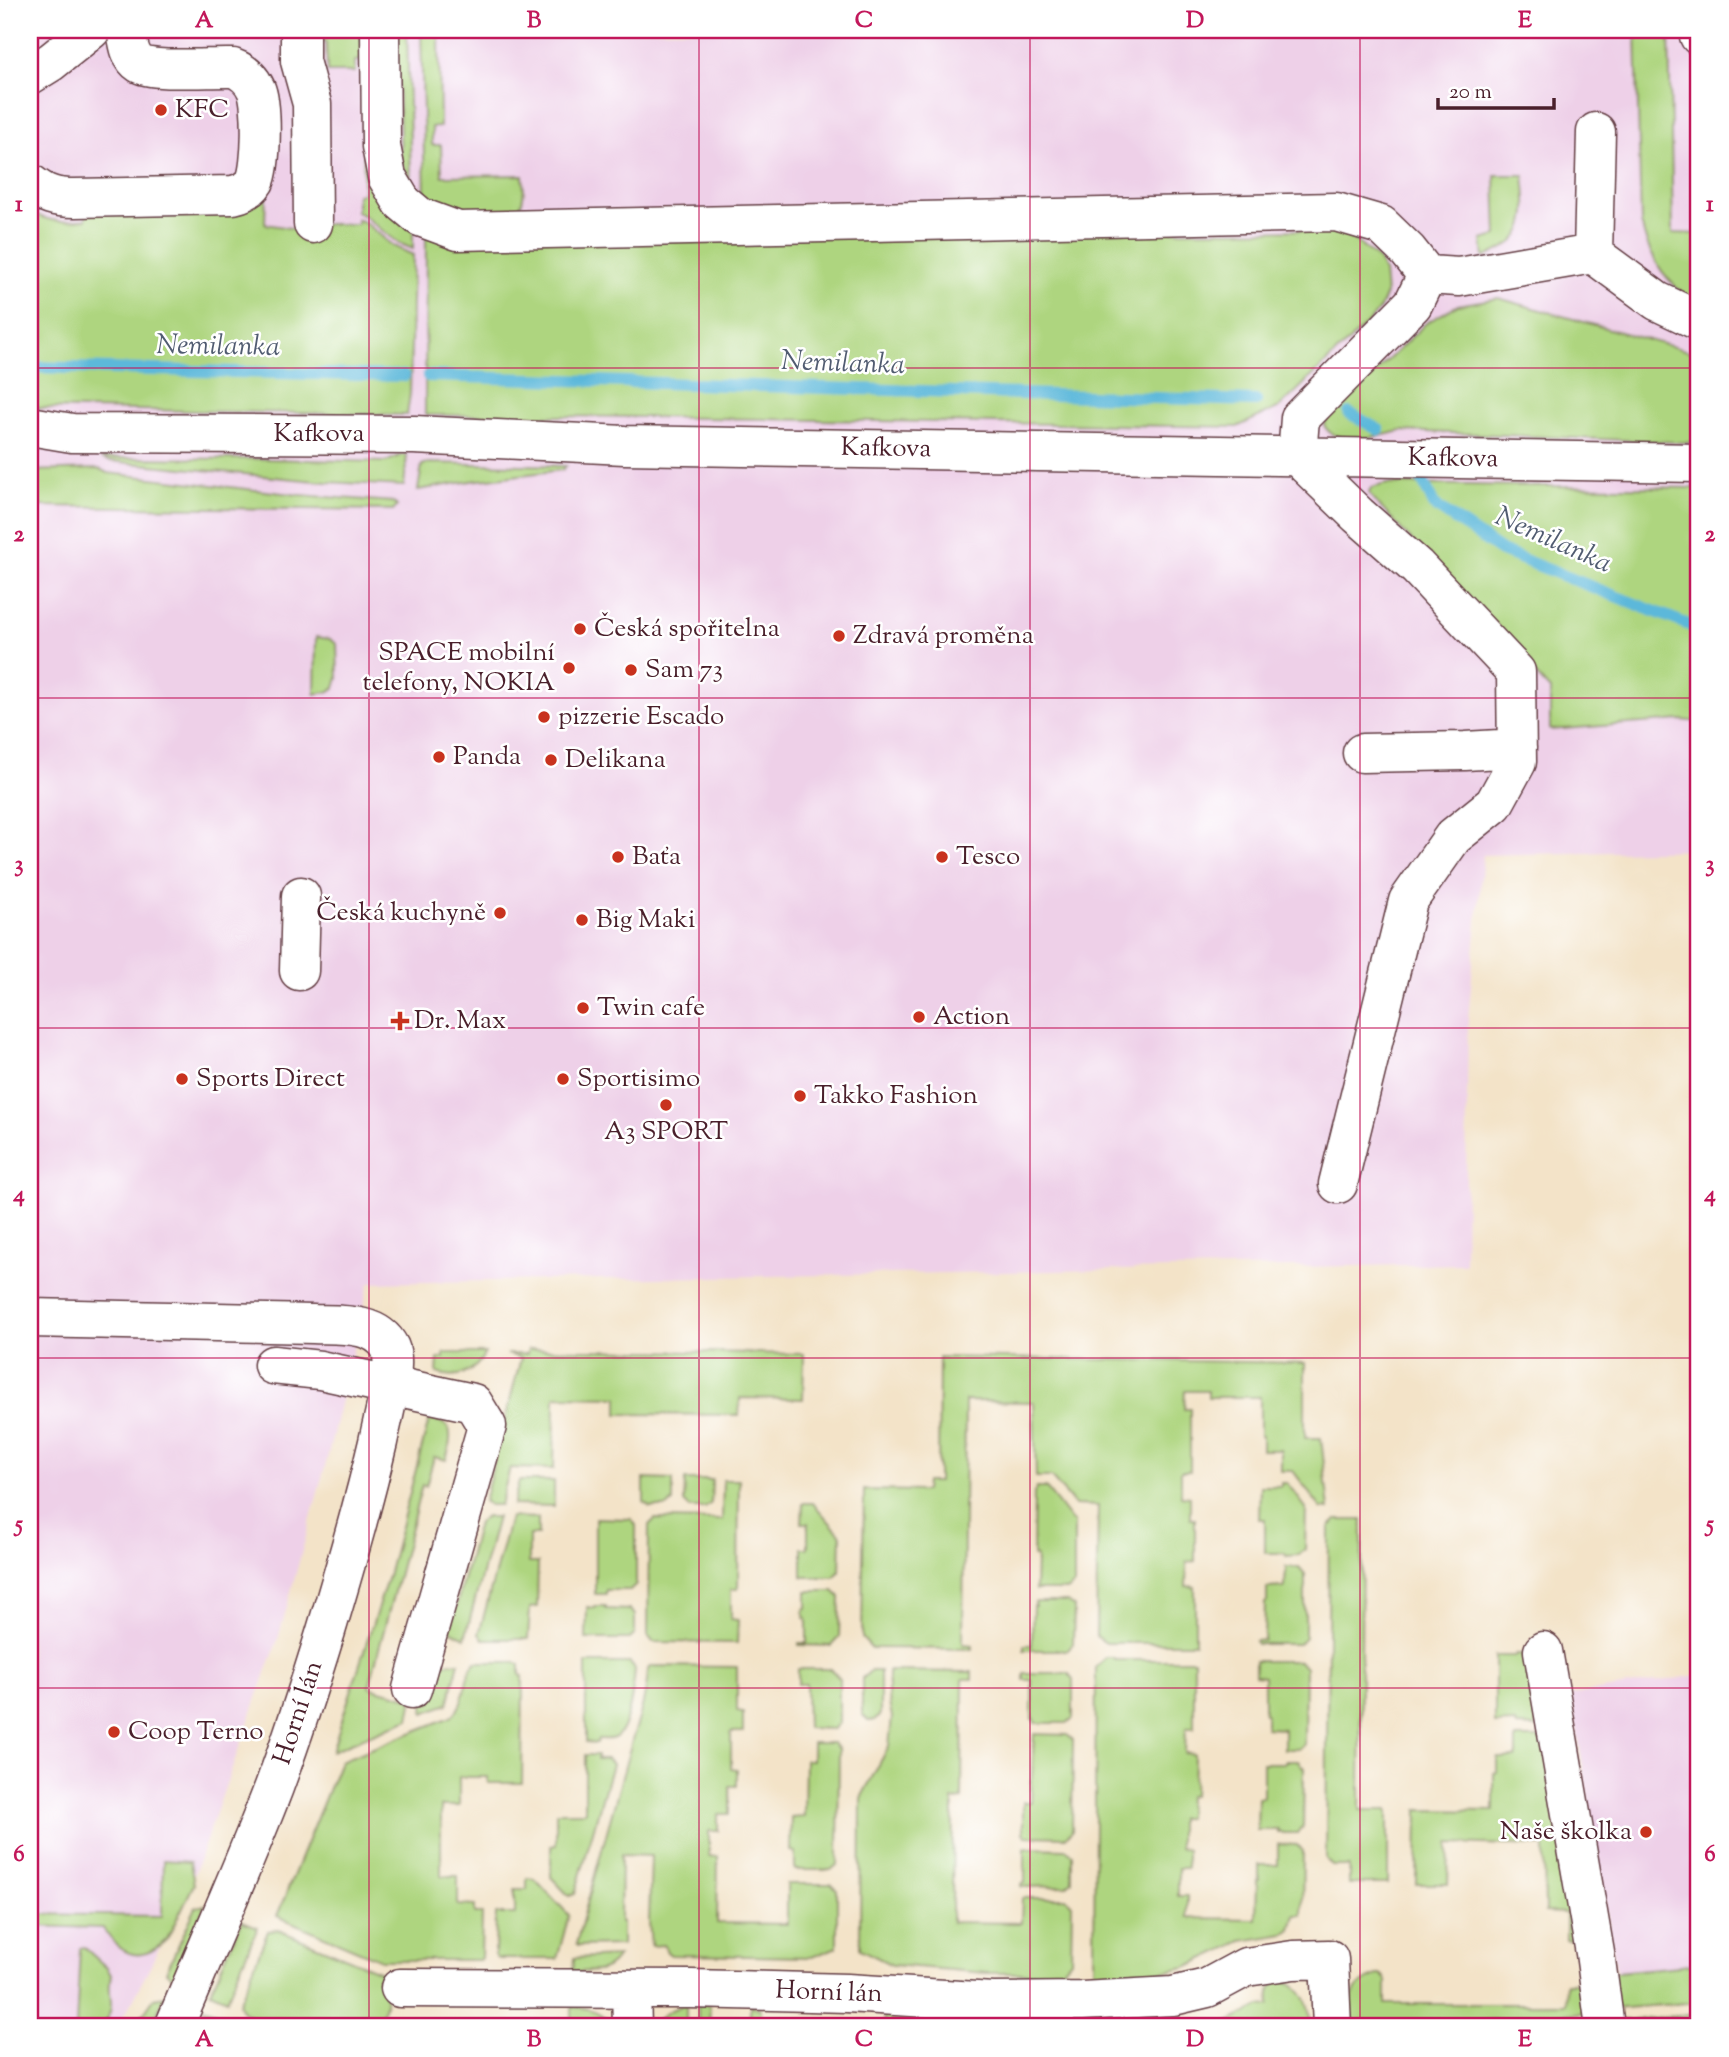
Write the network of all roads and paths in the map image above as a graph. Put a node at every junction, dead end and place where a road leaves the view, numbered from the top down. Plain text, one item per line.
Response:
1 (91, 30) edge
2 (126, 30) edge
3 (300, 30) edge
4 (380, 30) edge
5 (1699, 30) edge
6 (1699, 36) edge
7 (37, 60) edge
8 (1596, 132) dead end
9 (30, 183) edge
10 (313, 224) dead end
11 (1594, 254) junction
12 (1427, 275) junction
13 (1699, 321) edge
14 (30, 426) edge
15 (72, 433) junction
16 (30, 440) edge
17 (1297, 456) junction
18 (1699, 463) edge
19 (1517, 748) junction
20 (1362, 753) dead end
21 (301, 896) dead end
22 (299, 971) dead end
23 (1338, 1184) dead end
24 (30, 1318) edge
25 (272, 1365) dead end
26 (389, 1387) junction
27 (1543, 1651) dead end
28 (412, 1689) dead end
29 (400, 1988) dead end
30 (631, 1989) junction
31 (174, 2027) edge
32 (632, 2027) edge
33 (1332, 2027) edge
34 (1605, 2027) edge

1 - 7 street
2 - 9 street
3 - 10 street
4 - 12 street
5 - 6 street
8 - 11 street
11 - 12 street
11 - 13 street
12 - 17 street
14 - 15 street, Kafkova
15 - 16 street, Kafkova
15 - 17 street, Kafkova
17 - 18 street, Kafkova
17 - 19 street
19 - 20 street
19 - 23 street
21 - 22 street
24 - 26 street, Horní lán
25 - 26 street
26 - 28 street
26 - 31 street, Horní lán
27 - 34 street
29 - 30 street, Horní lán
30 - 32 street
30 - 33 street, Horní lán

